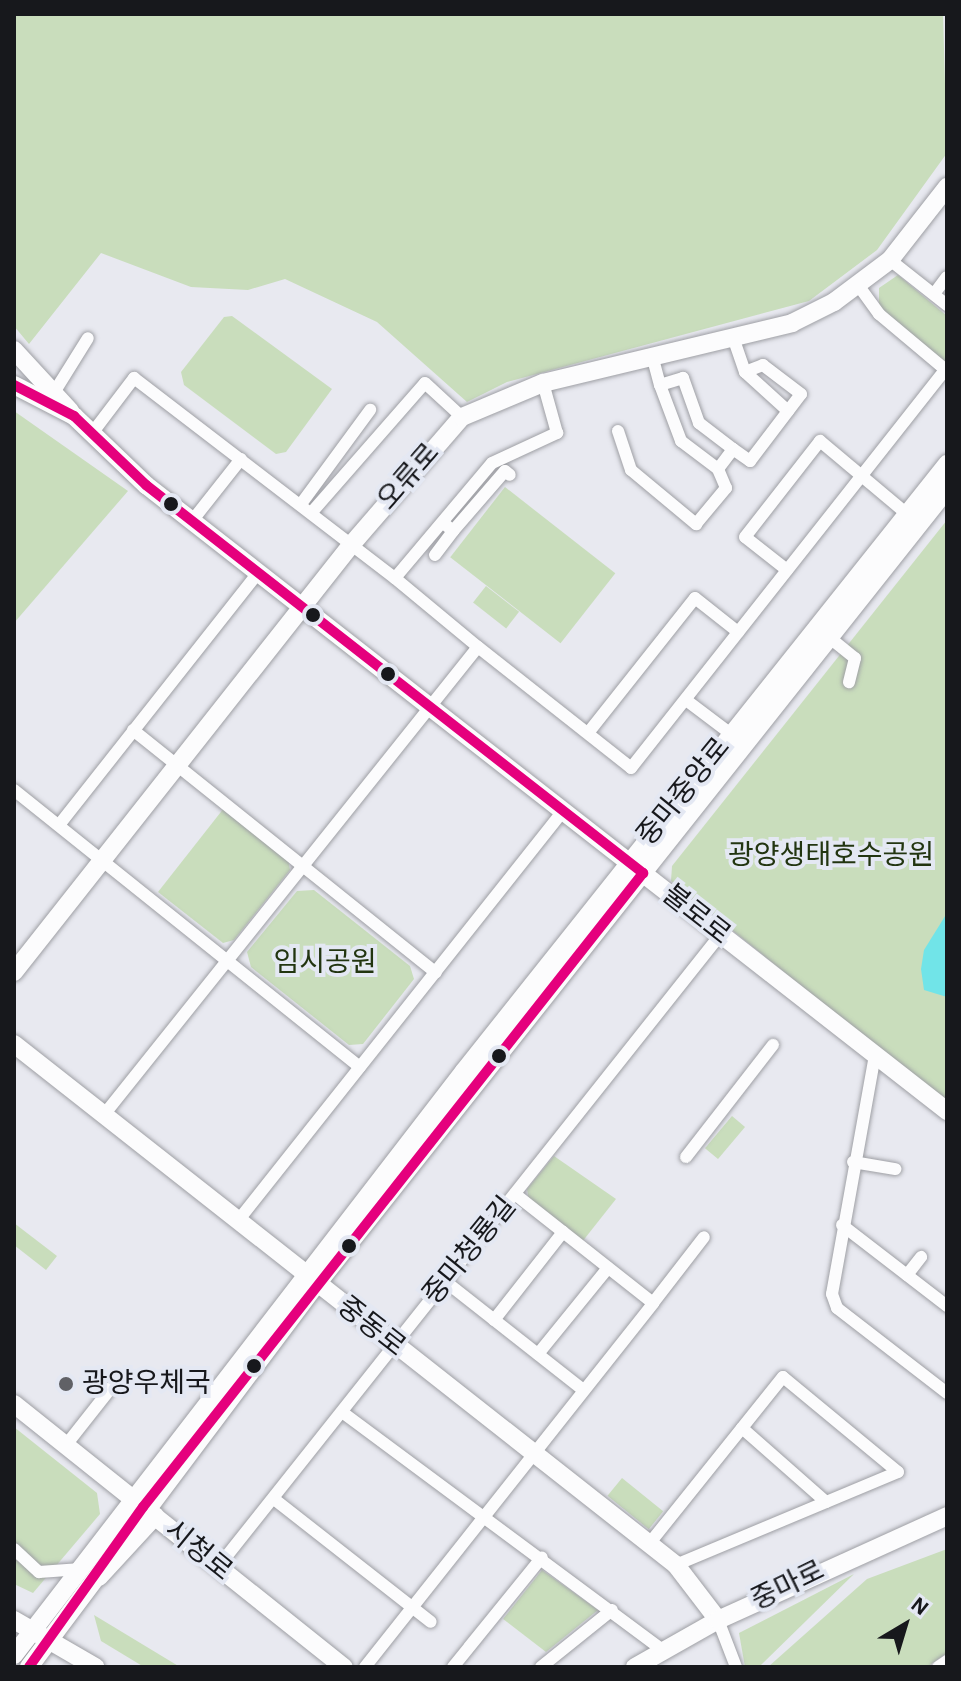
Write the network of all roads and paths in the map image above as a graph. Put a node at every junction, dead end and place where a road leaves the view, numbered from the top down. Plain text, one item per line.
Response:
1 (947, 187) edge
2 (890, 260) junction
3 (947, 277) edge
4 (858, 285) junction
5 (934, 294) junction
6 (947, 305) edge
7 (88, 338) dead end
8 (733, 338) junction
9 (14, 350) edge
10 (653, 359) junction
11 (946, 370) edge
12 (745, 372) junction
13 (543, 383) junction
14 (14, 385) edge
15 (660, 385) junction
16 (55, 391) junction
17 (370, 410) dead end
18 (788, 411) junction
19 (74, 416) junction
20 (462, 417) junction
21 (618, 431) dead end
22 (93, 432) junction
23 (733, 449) junction
24 (241, 459) junction
25 (947, 464) edge
26 (718, 469) junction
27 (510, 475) dead end
28 (862, 476) junction
29 (947, 489) edge
30 (307, 508) junction
31 (907, 514) junction
32 (192, 521) junction
33 (441, 521) junction
34 (453, 531) junction
35 (351, 545) junction
36 (435, 555) dead end
37 (787, 570) junction
38 (258, 573) junction
39 (395, 578) junction
40 (303, 607) junction
41 (738, 632) junction
42 (830, 638) junction
43 (478, 647) junction
44 (849, 682) dead end
45 (686, 700) junction
46 (431, 708) junction
47 (133, 730) junction
48 (588, 733) junction
49 (731, 734) junction
50 (178, 765) junction
51 (14, 790) edge
52 (563, 811) junction
53 (59, 825) junction
54 (103, 859) junction
55 (303, 865) junction
56 (636, 868) junction
57 (721, 934) junction
58 (229, 960) junction
59 (14, 972) edge
60 (436, 973) junction
61 (14, 1044) edge
62 (773, 1045) dead end
63 (875, 1055) junction
64 (360, 1067) junction
65 (947, 1111) edge
66 (103, 1116) junction
67 (686, 1157) dead end
68 (853, 1162) junction
69 (895, 1169) dead end
70 (515, 1194) junction
71 (237, 1222) junction
72 (842, 1225) junction
73 (563, 1232) junction
74 (704, 1237) dead end
75 (921, 1257) dead end
76 (608, 1268) junction
77 (907, 1275) junction
78 (311, 1280) junction
79 (446, 1282) junction
80 (653, 1303) junction
81 (947, 1306) edge
82 (494, 1320) junction
83 (394, 1345) junction
84 (538, 1354) junction
85 (115, 1383) dead end
86 (944, 1385) edge
87 (583, 1390) junction
88 (14, 1404) edge
89 (342, 1412) junction
90 (742, 1428) junction
91 (66, 1445) junction
92 (533, 1453) junction
93 (274, 1499) junction
94 (826, 1502) junction
95 (143, 1507) junction
96 (947, 1516) edge
97 (480, 1521) junction
98 (506, 1528) junction
99 (496, 1540) dead end
100 (649, 1544) junction
101 (14, 1549) edge
102 (542, 1557) junction
103 (676, 1565) junction
104 (218, 1567) junction
105 (88, 1575) junction
106 (412, 1607) junction
107 (612, 1610) junction
108 (14, 1620) edge
109 (718, 1620) junction
110 (431, 1622) dead end
111 (41, 1635) junction
112 (662, 1650) junction
113 (14, 1655) edge
114 (947, 1661) edge
115 (29, 1667) edge
116 (95, 1667) edge
117 (344, 1667) edge
118 (365, 1667) edge
119 (453, 1667) edge
120 (541, 1667) edge
121 (635, 1667) edge
122 (736, 1667) edge
123 (938, 1667) edge

1 - 2 street, 오류로
2 - 4 street, 오류로
2 - 5 street
3 - 5 street
4 - 8 street, 오류로
4 - 11 street
5 - 6 street
7 - 16 street
8 - 10 street, 오류로
8 - 12 street
9 - 16 street, 불로로
10 - 13 street, 오류로
10 - 15 street
11 - 28 street
12 - 18 street
12 - 18 street
13 - 20 street, 오류로
13 - 33 street
14 - 19 street, 불로로
15 - 23 street
15 - 26 street
16 - 19 street, 불로로
17 - 30 street
18 - 23 street
19 - 22 street, 불로로
20 - 30 street
20 - 35 street, 오류로
21 - 26 street
22 - 24 street
22 - 32 street, 불로로
23 - 26 street
24 - 30 street
24 - 32 street
25 - 31 street, 중마중앙로
27 - 34 street
28 - 31 street
28 - 37 street
28 - 37 street
29 - 42 street, 중마중앙로
30 - 35 street
31 - 49 street, 중마중앙로
32 - 38 street, 불로로
33 - 34 street
33 - 39 street
34 - 36 street
35 - 39 street
35 - 40 street, 오류로
37 - 41 street
38 - 40 street, 불로로
38 - 47 street
39 - 43 street
40 - 46 street, 불로로
40 - 50 street, 오류로
41 - 45 street
41 - 48 street
42 - 44 street
42 - 56 street, 중마중앙로
43 - 46 street
43 - 48 street
45 - 48 street
45 - 49 street
46 - 52 street, 불로로
46 - 55 street
47 - 50 street
47 - 53 street
49 - 56 street, 중마중앙로
50 - 54 street, 오류로
50 - 55 street
51 - 53 street
52 - 56 street, 불로로
52 - 60 street
53 - 54 street
54 - 58 street
54 - 59 street, 오류로
55 - 58 street
55 - 60 street
56 - 57 street, 불로로
56 - 78 street, 중마중앙로
57 - 63 street, 불로로
57 - 70 street, 중마청룡길
58 - 64 street
58 - 66 street
60 - 64 street
61 - 66 street, 중동로
62 - 67 street
63 - 65 street, 불로로
63 - 68 street
64 - 71 street
66 - 71 street, 중동로
68 - 69 street
68 - 72 street
70 - 73 street
70 - 79 street, 중마청룡길
71 - 78 street, 중동로
72 - 77 street
72 - 86 street
73 - 76 street
73 - 82 street
74 - 80 street
75 - 77 street
76 - 80 street
76 - 84 street
77 - 81 street
78 - 83 street, 중동로
78 - 95 street, 중마중앙로
79 - 82 street
79 - 83 street, 중마청룡길
80 - 87 street
82 - 84 street
83 - 89 street, 중마청룡길
83 - 92 street, 중동로
84 - 87 street
85 - 91 street
87 - 92 street
88 - 91 street, 시청로
89 - 93 street, 중마청룡길
89 - 97 street
90 - 94 street
90 - 94 street
90 - 100 street
91 - 95 street, 시청로
92 - 97 street
92 - 100 street, 중동로
93 - 104 street, 중마청룡길
93 - 106 street
94 - 103 street
95 - 104 street, 시청로
95 - 105 street, 중마중앙로
95 - 105 street
96 - 109 street, 중마로
97 - 98 street
97 - 106 street
98 - 99 street
98 - 102 street
100 - 103 street, 중동로
101 - 105 street
102 - 107 street
102 - 119 street
103 - 109 street, 중동로
104 - 117 street, 시청로
105 - 111 street, 중마중앙로
106 - 110 street
106 - 118 street
107 - 112 street
107 - 120 street
108 - 111 street
109 - 112 street, 중마로
109 - 122 street
111 - 113 street, 중마중앙로
111 - 115 street, 중마중앙로
111 - 116 street
112 - 121 street, 중마로
114 - 123 street

